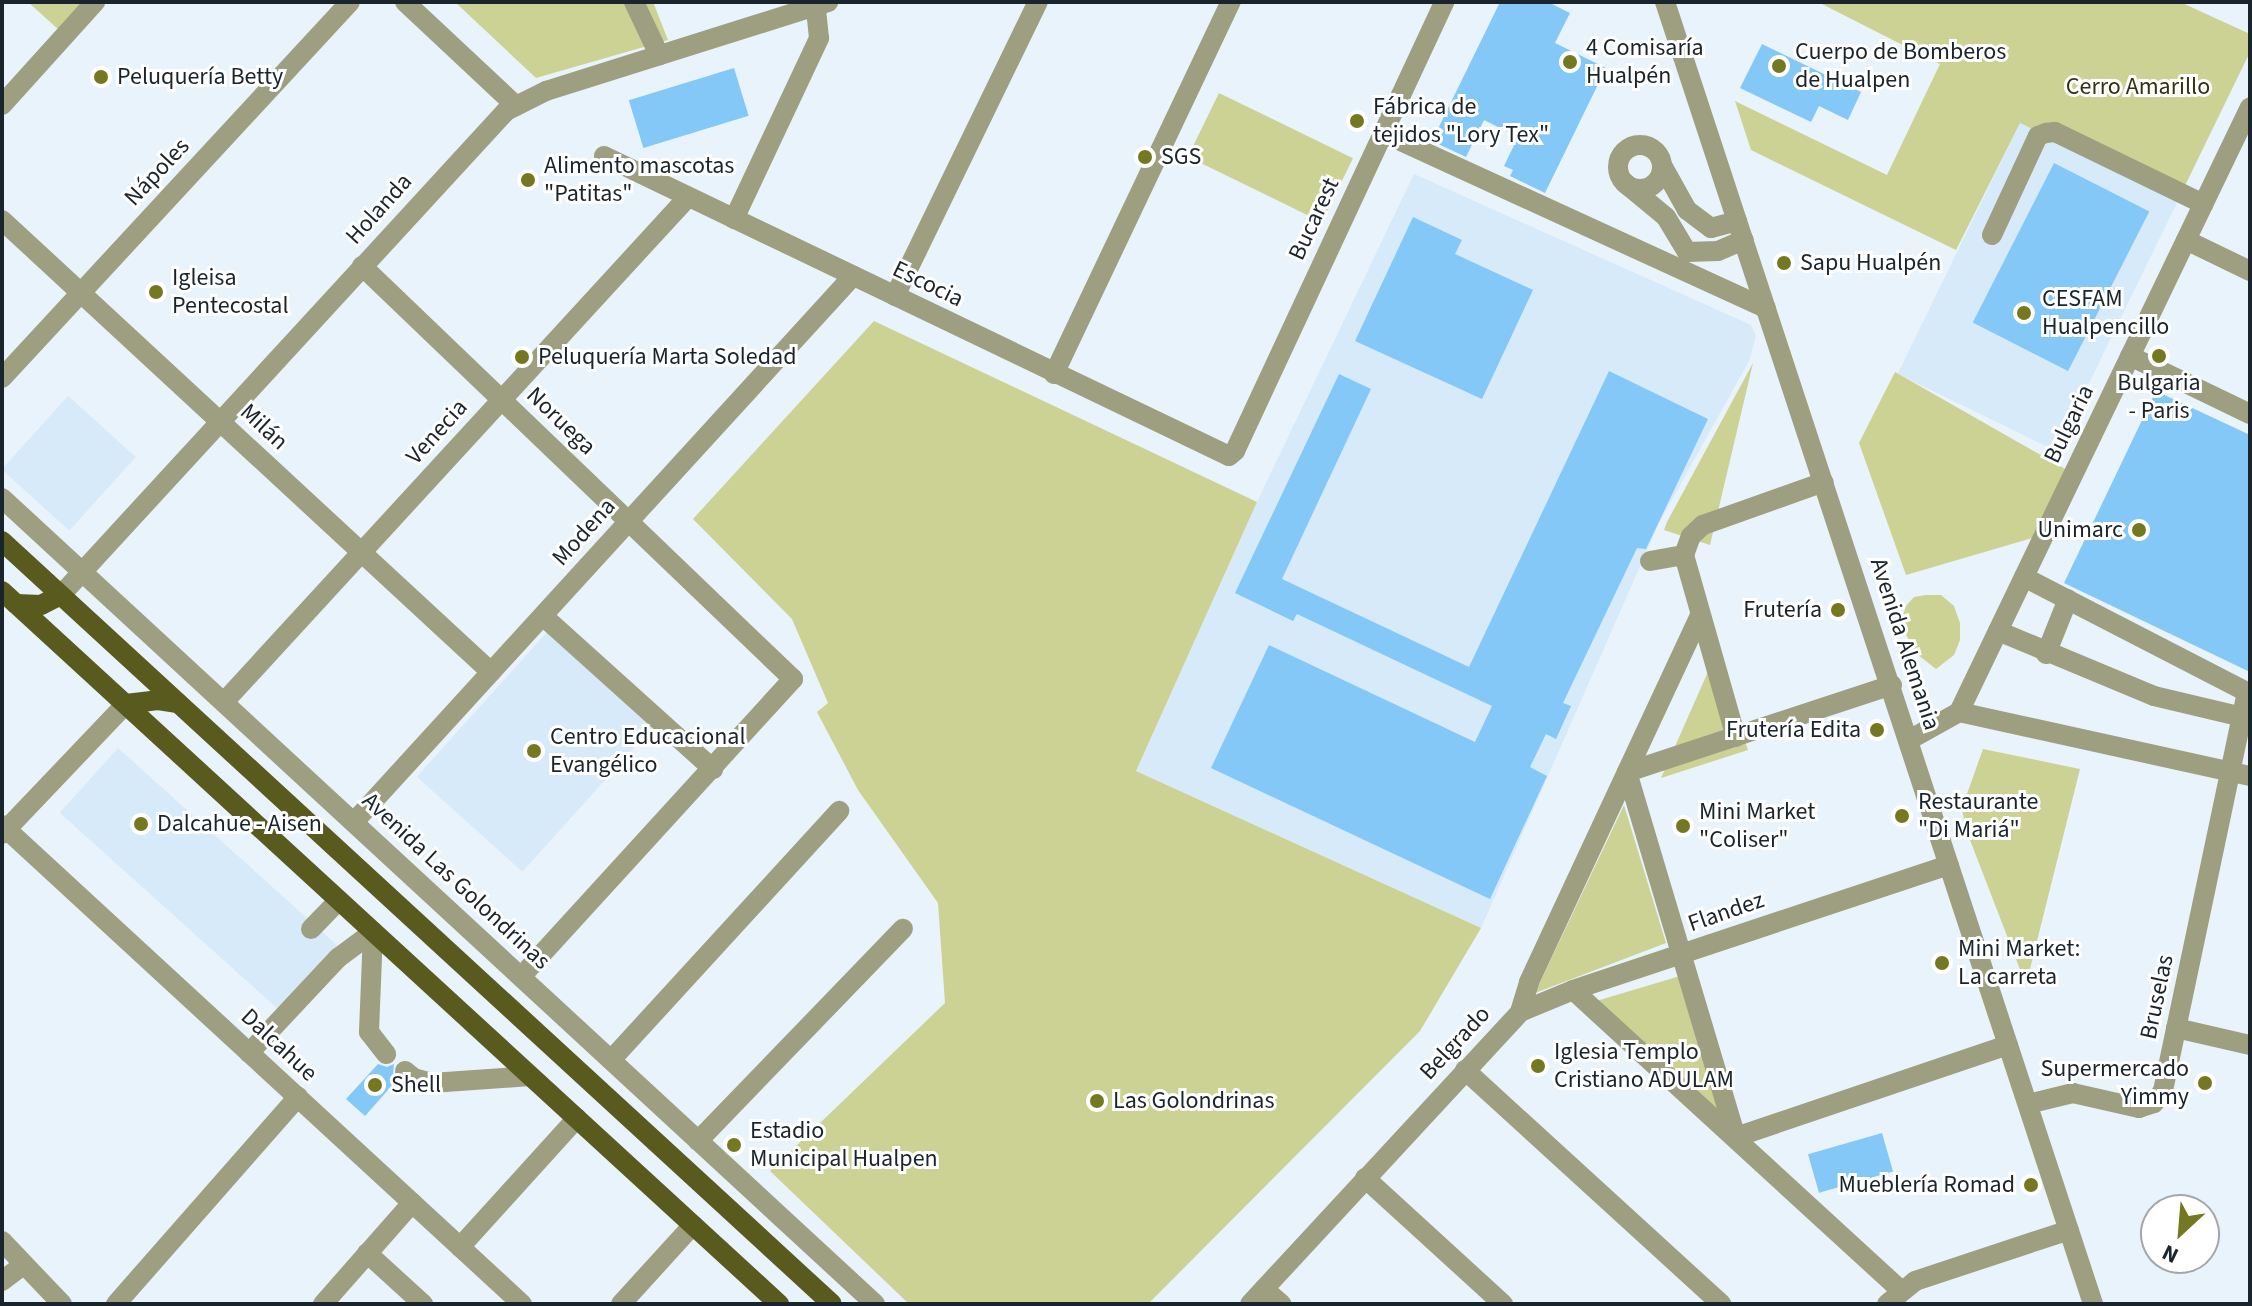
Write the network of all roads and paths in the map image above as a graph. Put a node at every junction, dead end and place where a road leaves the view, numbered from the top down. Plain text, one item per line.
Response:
1 (95, 2) edge
2 (350, 2) edge
3 (405, 2) edge
4 (634, 2) edge
5 (1038, 2) edge
6 (1231, 2) edge
7 (1444, 2) edge
8 (1665, 2) edge
9 (819, 3) edge
10 (659, 55) junction
11 (2, 105) edge
12 (515, 105) junction
13 (2250, 107) edge
14 (1383, 133) junction
15 (604, 156) dead end
16 (1662, 165) junction
17 (1625, 183) junction
18 (688, 197) junction
19 (2203, 204) junction
20 (734, 219) junction
21 (2, 220) edge
22 (1740, 230) junction
23 (1992, 235) dead end
24 (2186, 240) junction
25 (362, 266) junction
26 (2250, 271) edge
27 (853, 276) junction
28 (81, 293) junction
29 (895, 296) junction
30 (1766, 308) junction
31 (2130, 356) junction
32 (1054, 374) junction
33 (2, 378) edge
34 (502, 400) junction
35 (2250, 414) edge
36 (220, 421) junction
37 (1229, 456) joint
38 (1824, 482) junction
39 (2, 498) edge
40 (629, 521) junction
41 (2, 541) edge
42 (362, 553) junction
43 (1684, 555) junction
44 (1650, 561) dead end
45 (82, 572) junction
46 (2024, 577) junction
47 (61, 595) junction
48 (9, 597) edge
49 (2068, 599) junction
50 (1700, 615) junction
51 (543, 616) junction
52 (1998, 631) junction
53 (2046, 654) junction
54 (491, 672) junction
55 (1892, 685) junction
56 (224, 702) junction
57 (178, 703) junction
58 (126, 704) junction
59 (1959, 712) junction
60 (2243, 717) junction
61 (1736, 737) junction
62 (1909, 740) junction
63 (713, 769) junction
64 (1627, 772) junction
65 (2241, 774) edge
66 (839, 811) dead end
67 (354, 822) junction
68 (4, 829) edge
69 (1949, 865) junction
70 (339, 900) junction
71 (311, 929) dead end
72 (903, 929) dead end
73 (373, 932) junction
74 (1681, 955) junction
75 (521, 977) junction
76 (1573, 990) junction
77 (1520, 1012) junction
78 (2176, 1028) junction
79 (2008, 1045) junction
80 (2250, 1045) edge
81 (249, 1053) junction
82 (386, 1054) dead end
83 (611, 1060) junction
84 (1465, 1070) junction
85 (405, 1071) dead end
86 (530, 1076) junction
87 (298, 1097) junction
88 (2028, 1104) junction
89 (577, 1118) junction
90 (1736, 1137) junction
91 (698, 1141) junction
92 (1365, 1178) junction
93 (412, 1203) junction
94 (693, 1225) junction
95 (2069, 1230) junction
96 (2, 1241) edge
97 (460, 1247) junction
98 (367, 1253) junction
99 (23, 1265) junction
100 (2, 1281) edge
101 (1257, 1296) edge
102 (1894, 1297) edge
103 (62, 1304) edge
104 (116, 1304) edge
105 (323, 1304) edge
106 (423, 1304) edge
107 (522, 1304) edge
108 (621, 1304) edge
109 (779, 1304) edge
110 (832, 1304) edge
111 (875, 1304) edge
112 (1281, 1304) edge
113 (1503, 1304) edge
114 (1721, 1304) edge
115 (2093, 1304) edge

1 - 11 street
2 - 28 street, Nápoles
3 - 12 street
4 - 10 street
5 - 29 street
6 - 32 street
7 - 14 street, Bucarest
8 - 22 street, Avenida Alemania
9 - 10 street, Holanda
9 - 20 street
10 - 12 street, Holanda
12 - 25 street, Holanda
13 - 19 street, Bulgaria
14 - 30 street
14 - 37 street, Bucarest
15 - 18 street, Escocia
16 - 17 street
16 - 17 street
16 - 22 street
17 - 22 street
18 - 20 street, Escocia
18 - 34 street, Venecia
19 - 23 street
19 - 24 street, Bulgaria
20 - 27 street, Escocia
21 - 28 street, Milán
22 - 30 street, Avenida Alemania
24 - 26 street
24 - 31 street, Bulgaria
25 - 34 street, Noruega
25 - 36 street, Holanda
27 - 29 street, Escocia
27 - 40 street, Modena
28 - 33 street, Nápoles
28 - 36 street, Milán
29 - 32 street, Escocia
30 - 38 street, Avenida Alemania
31 - 35 street
31 - 46 street, Bulgaria
32 - 37 street, Escocia
34 - 40 street, Noruega
34 - 42 street, Venecia
36 - 42 street, Milán
36 - 45 street, Holanda
38 - 43 street
38 - 55 street, Avenida Alemania
39 - 45 street, Avenida Las Golondrinas
40 - 51 street, Modena
40 - 63 street, Noruega
41 - 47 main road
42 - 54 street, Milán
42 - 56 street, Venecia
43 - 44 street
43 - 50 street
45 - 47 street, Holanda
45 - 56 street, Avenida Las Golondrinas
46 - 49 street
46 - 52 street, Bulgaria
47 - 48 main road
47 - 57 main road
48 - 58 main road
49 - 53 street
49 - 60 street
50 - 61 street
50 - 64 street, Belgrado
51 - 54 street, Modena
51 - 63 street
52 - 53 street
52 - 59 street, Bulgaria
53 - 60 street
54 - 67 street, Modena
55 - 61 street
55 - 62 street, Avenida Alemania
56 - 67 street, Avenida Las Golondrinas
57 - 58 main road
57 - 110 main road
58 - 68 street
58 - 70 main road
59 - 62 street
59 - 65 street
60 - 65 street, Bruselas
61 - 64 street
62 - 69 street, Avenida Alemania
63 - 75 street
64 - 74 street
64 - 77 street, Belgrado
65 - 78 street, Bruselas
66 - 83 street
67 - 75 street, Avenida Las Golondrinas
68 - 81 street, Dalcahue
69 - 74 street, Flandez
69 - 79 street, Avenida Alemania
70 - 71 street
70 - 73 main road
72 - 91 street
73 - 81 street
73 - 82 street
73 - 86 main road
74 - 76 street, Flandez
74 - 90 street
75 - 83 street, Avenida Las Golondrinas
76 - 77 street, Flandez
76 - 90 street
77 - 84 street, Belgrado
78 - 80 street
78 - 88 street, Bruselas
79 - 88 street, Avenida Alemania
79 - 90 street
81 - 87 street, Dalcahue
83 - 91 street, Avenida Las Golondrinas
84 - 92 street, Belgrado
84 - 114 street
85 - 86 street
86 - 89 main road
87 - 93 street, Dalcahue
87 - 104 street
88 - 95 street, Avenida Alemania
89 - 94 main road
89 - 97 street
90 - 102 street
91 - 111 street, Avenida Las Golondrinas
92 - 101 street, Belgrado
92 - 113 street
93 - 97 street, Dalcahue
93 - 98 street
94 - 108 street
94 - 109 main road
95 - 102 street
95 - 115 street, Avenida Alemania
96 - 99 street
97 - 107 street, Dalcahue
98 - 105 street
98 - 106 street
99 - 100 street
99 - 103 street
101 - 112 street

